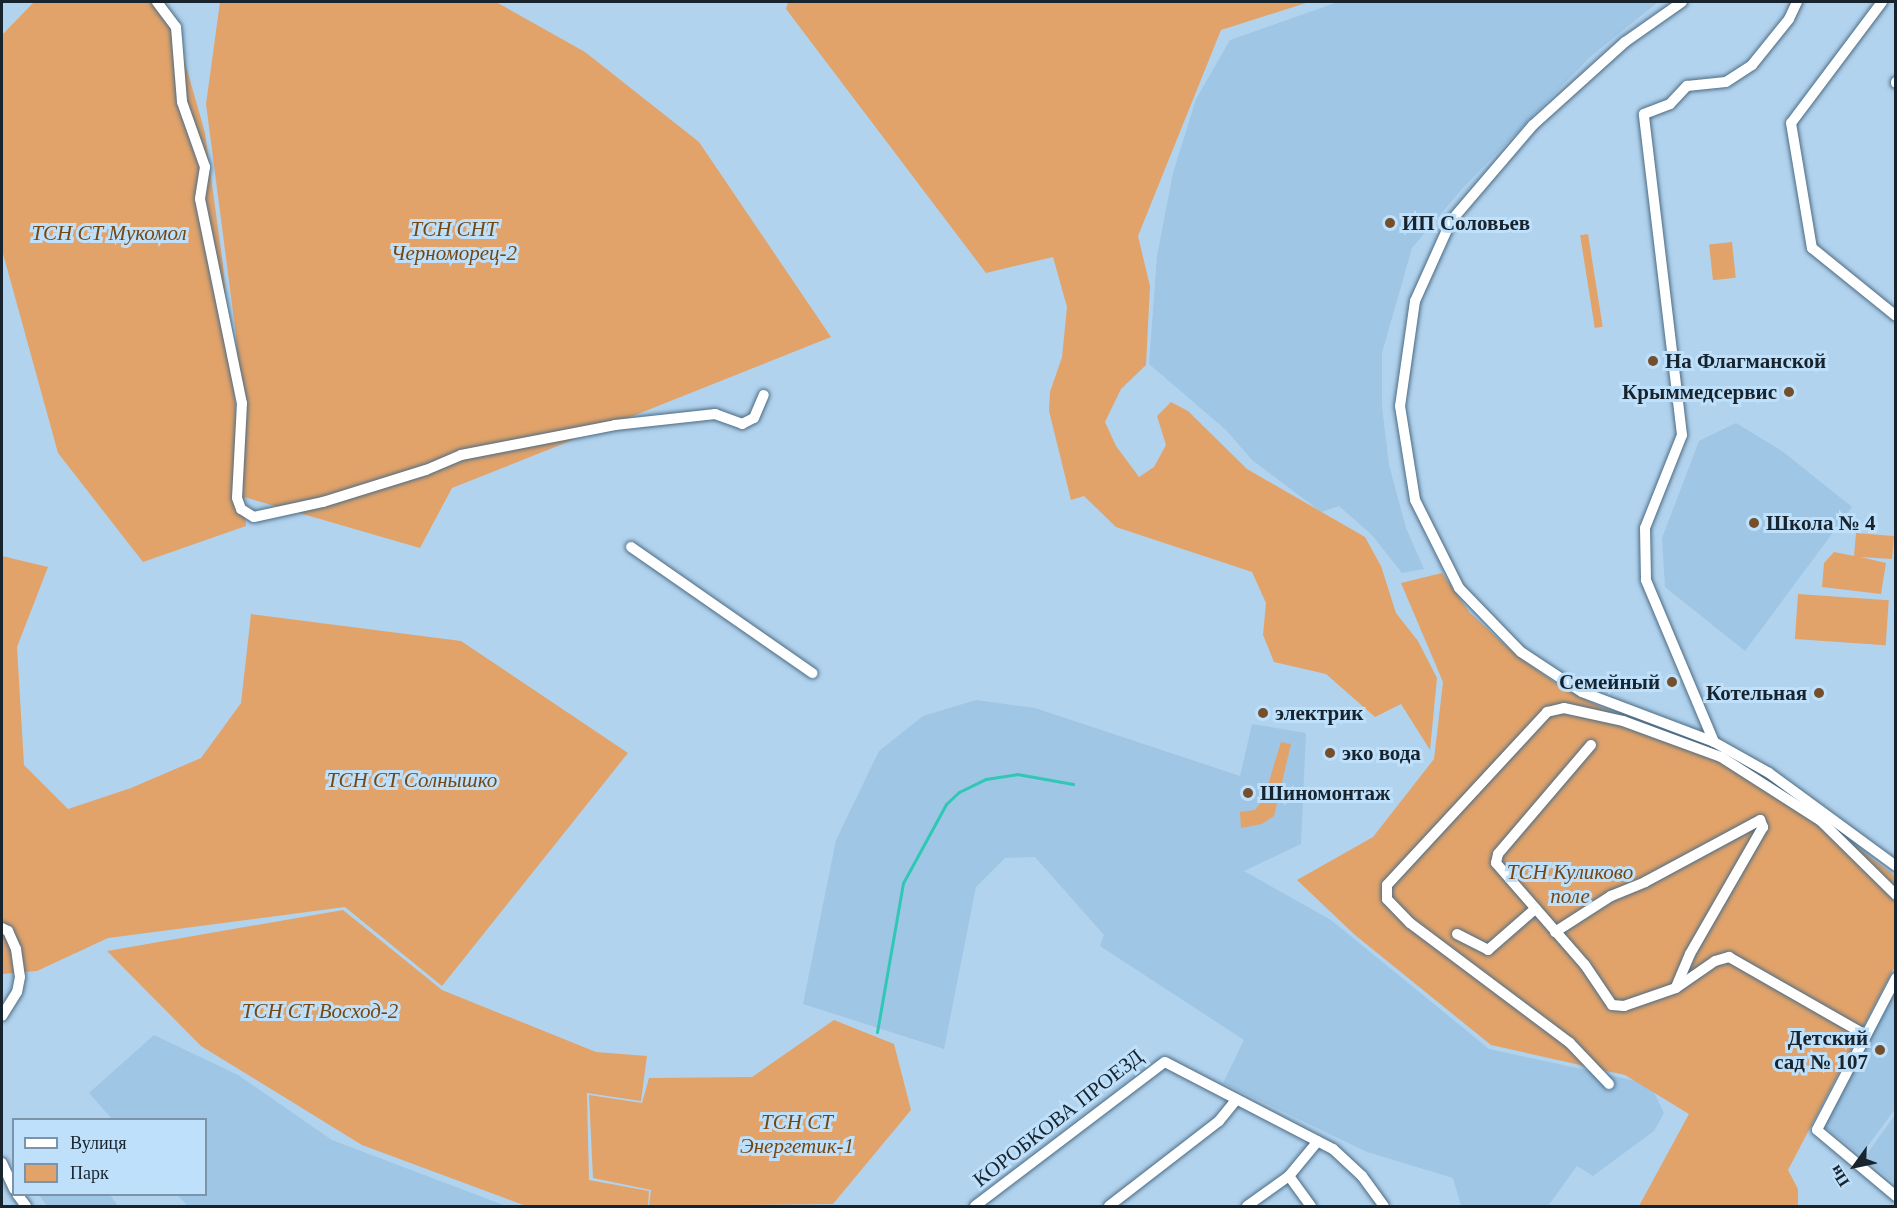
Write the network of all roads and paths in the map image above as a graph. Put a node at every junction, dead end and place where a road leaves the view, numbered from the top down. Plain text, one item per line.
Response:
1 (157, 2) edge
2 (1682, 2) edge
3 (1797, 2) edge
4 (1882, 2) edge
5 (1896, 316) edge
6 (764, 395) dead end
7 (631, 547) dead end
8 (812, 673) dead end
9 (1714, 742) junction
10 (1591, 746) dead end
11 (1896, 866) edge
12 (1896, 895) edge
13 (1535, 909) junction
14 (2, 928) edge
15 (1555, 932) junction
16 (1457, 934) dead end
17 (1896, 978) edge
18 (1676, 988) junction
19 (2, 1016) edge
20 (1866, 1035) junction
21 (1609, 1084) dead end
22 (1237, 1099) junction
23 (1318, 1141) junction
24 (2, 1163) edge
25 (1289, 1176) junction
26 (12, 1185) edge
27 (1896, 1196) edge
28 (975, 1206) edge
29 (1109, 1206) edge
30 (1247, 1206) edge
31 (1311, 1206) edge
32 (1384, 1206) edge

1 - 6 street
2 - 9 street
3 - 9 street
4 - 5 street
7 - 8 street
9 - 11 street
10 - 13 street
12 - 21 street
13 - 15 street
13 - 16 street
14 - 19 street
15 - 18 street
15 - 18 street
17 - 20 street
18 - 20 street
20 - 27 street
22 - 23 street
22 - 28 street, КОРОБКОВА ПРОЕЗД
22 - 29 street
23 - 25 street
23 - 32 street
24 - 26 street
25 - 30 street
25 - 31 street

